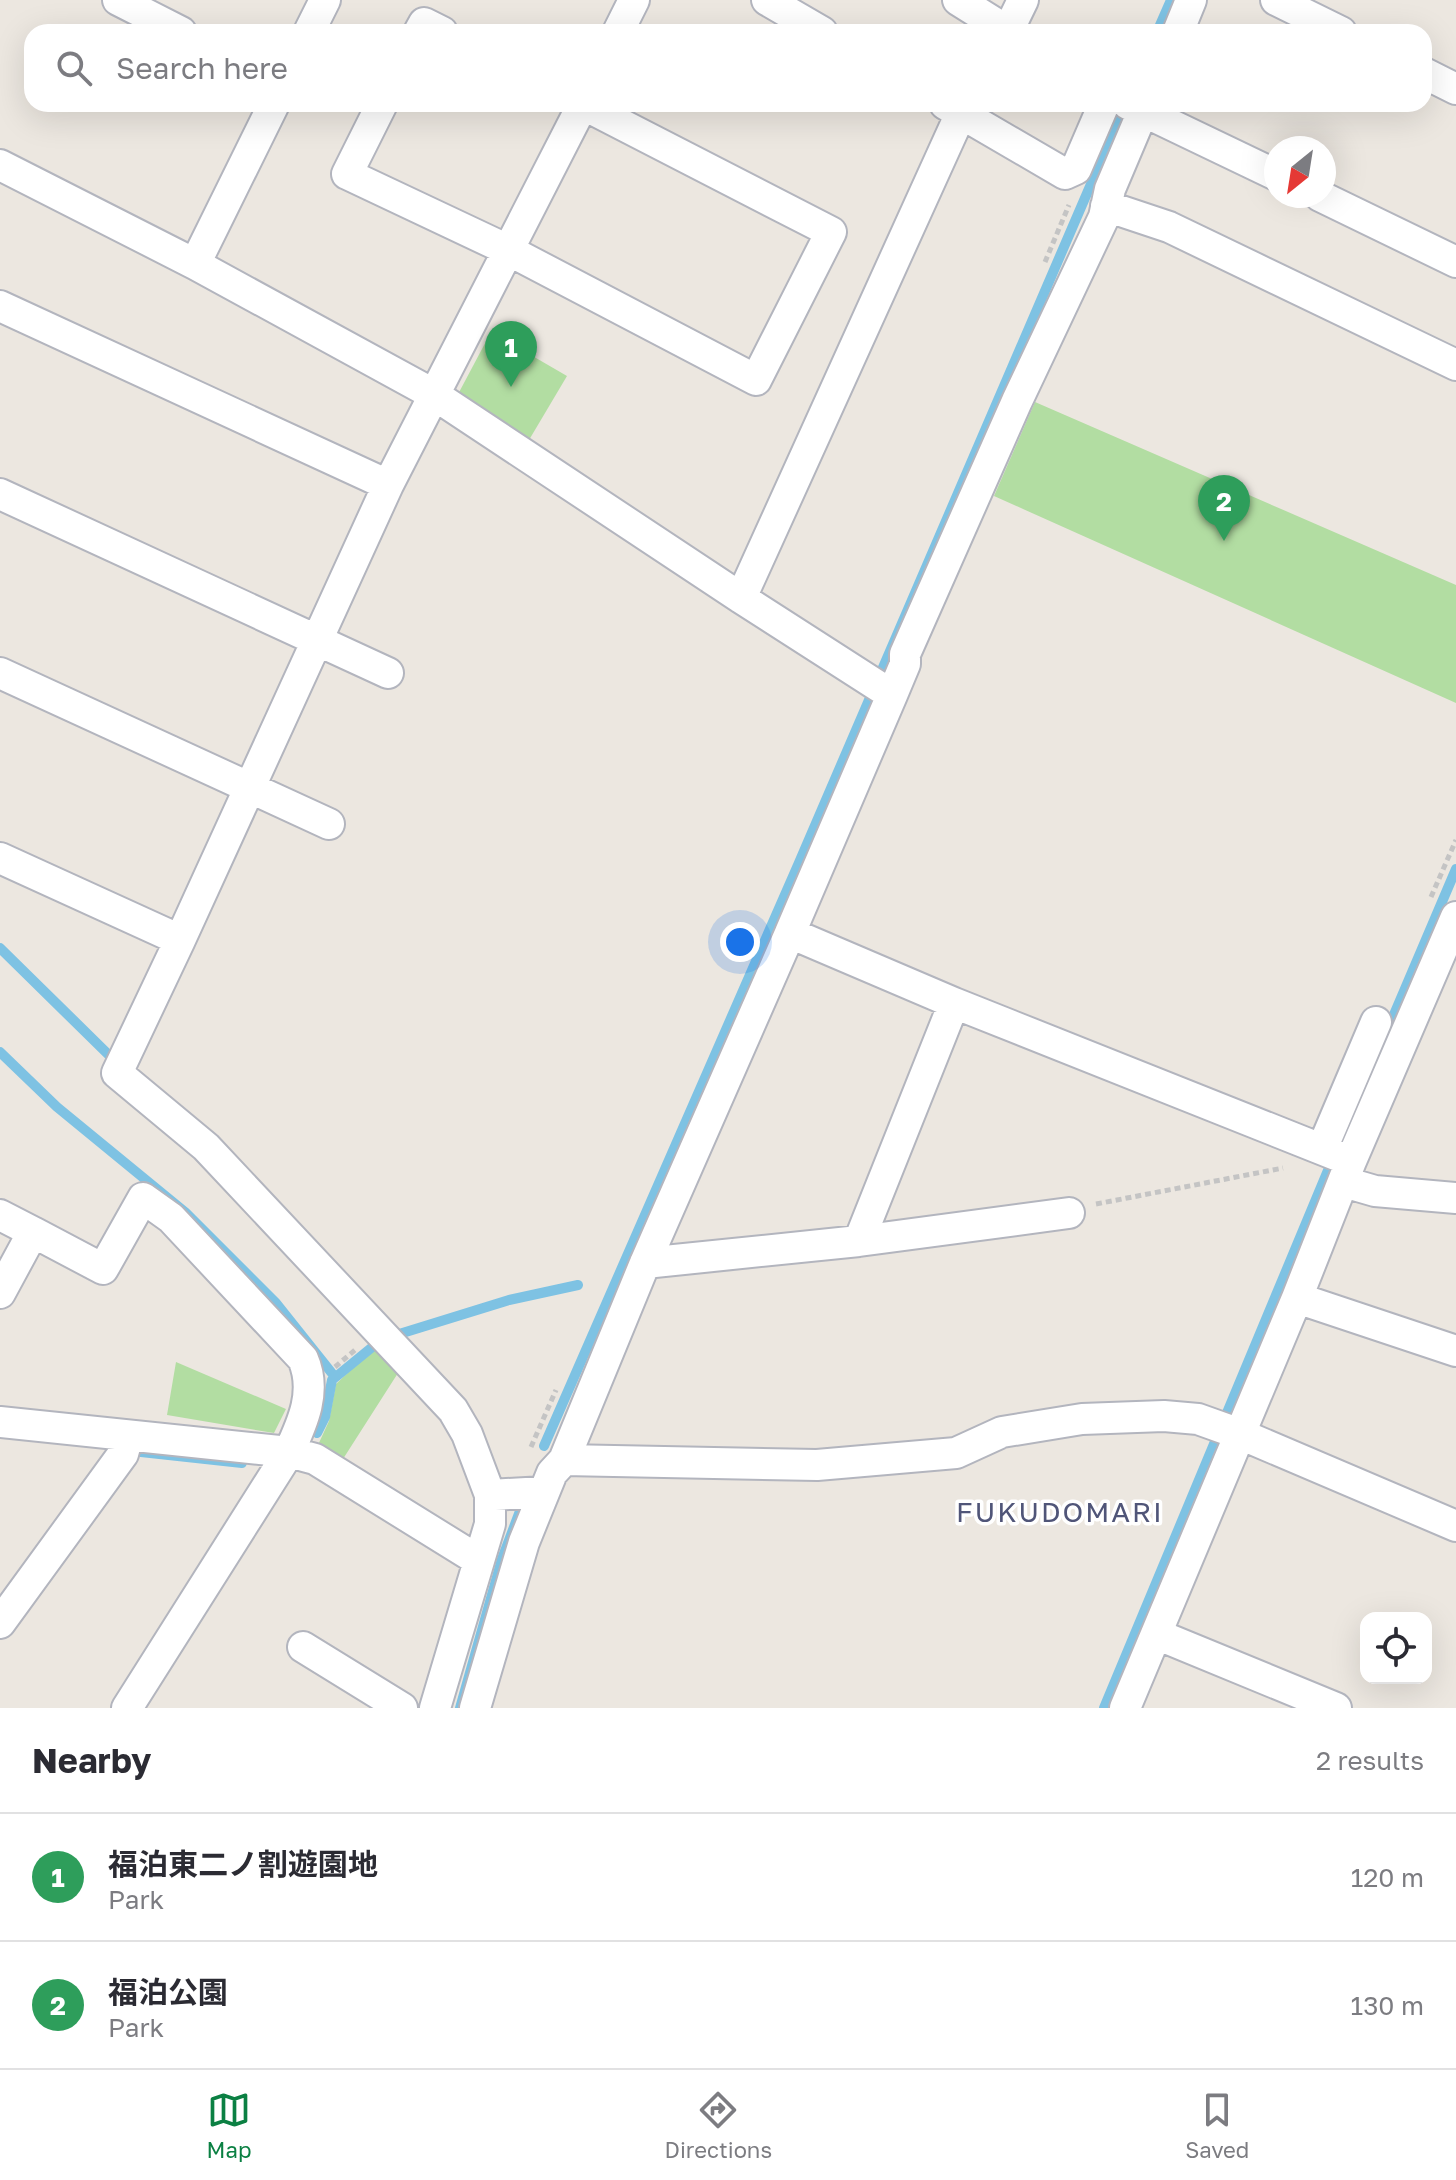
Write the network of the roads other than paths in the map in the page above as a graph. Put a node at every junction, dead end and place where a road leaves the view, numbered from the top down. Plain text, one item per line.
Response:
1 (118, 0) edge
2 (325, 0) edge
3 (634, 0) edge
4 (767, 0) edge
5 (958, 0) edge
6 (1023, 0) edge
7 (1191, 0) edge
8 (1276, 0) edge
9 (165, 24) edge
10 (313, 24) edge
11 (622, 24) edge
12 (808, 24) edge
13 (996, 24) edge
14 (1012, 24) edge
15 (1181, 24) edge
16 (1325, 24) edge
17 (1432, 77) edge
18 (1456, 89) edge
19 (270, 112) edge
20 (378, 112) edge
21 (579, 112) edge
22 (598, 112) edge
23 (952, 112) edge
24 (958, 112) edge
25 (1101, 112) edge
26 (1136, 112) edge
27 (1148, 112) edge
28 (0, 165) edge
29 (1264, 169) edge
30 (1336, 204) edge
31 (1106, 206) junction
32 (508, 250) junction
33 (1456, 262) edge
34 (195, 264) junction
35 (0, 306) edge
36 (1456, 365) edge
37 (433, 394) junction
38 (388, 485) junction
39 (0, 494) edge
40 (741, 598) junction
41 (317, 641) junction
42 (0, 673) edge
43 (388, 673) dead end
44 (881, 688) junction
45 (250, 788) junction
46 (329, 824) dead end
47 (0, 858) edge
48 (1455, 924) edge
49 (790, 933) junction
50 (180, 940) junction
51 (954, 1003) junction
52 (1376, 1022) dead end
53 (1331, 1161) junction
54 (1456, 1198) edge
55 (1069, 1213) road end
56 (0, 1215) edge
57 (33, 1232) junction
58 (859, 1241) junction
59 (645, 1263) junction
60 (0, 1293) edge
61 (1297, 1298) junction
62 (1456, 1351) edge
63 (0, 1422) edge
64 (1227, 1430) junction
65 (126, 1445) junction
66 (289, 1452) junction
67 (564, 1460) junction
68 (544, 1492) junction
69 (490, 1495) junction
70 (1456, 1526) edge
71 (478, 1560) junction
72 (0, 1623) edge
73 (1156, 1634) junction
74 (303, 1647) dead end
75 (127, 1708) edge
76 (402, 1708) edge
77 (435, 1708) edge
78 (475, 1708) edge
79 (1125, 1708) edge
80 (1336, 1708) edge

1 - 9 street
2 - 10 street
3 - 11 street
4 - 12 street
5 - 13 street
6 - 14 street
7 - 15 street
8 - 16 street
17 - 18 street
19 - 34 street
20 - 32 street
21 - 32 street
22 - 32 street
23 - 40 street
24 - 25 street
26 - 31 street
27 - 29 street
28 - 34 street
30 - 33 street
31 - 36 street
31 - 44 street
32 - 37 street
34 - 37 street
35 - 38 street
37 - 38 street
37 - 40 street
38 - 41 street
39 - 41 street
40 - 44 street
41 - 43 street
41 - 45 street
42 - 45 street
44 - 49 street
45 - 46 street
45 - 50 street
47 - 50 street
48 - 53 street
49 - 51 street
49 - 59 street
50 - 69 street
51 - 53 street
51 - 58 street
52 - 53 street
53 - 54 street
53 - 61 street
55 - 58 street
56 - 57 street
57 - 60 street
57 - 66 street
58 - 59 street
59 - 67 street
61 - 62 street
61 - 64 street
63 - 65 street
64 - 67 street
64 - 70 street
64 - 73 street
65 - 66 street
65 - 72 street
66 - 71 street
66 - 75 street
67 - 68 street
68 - 69 street
68 - 78 street
69 - 71 street
71 - 77 street
73 - 79 street
73 - 80 street
74 - 76 street

